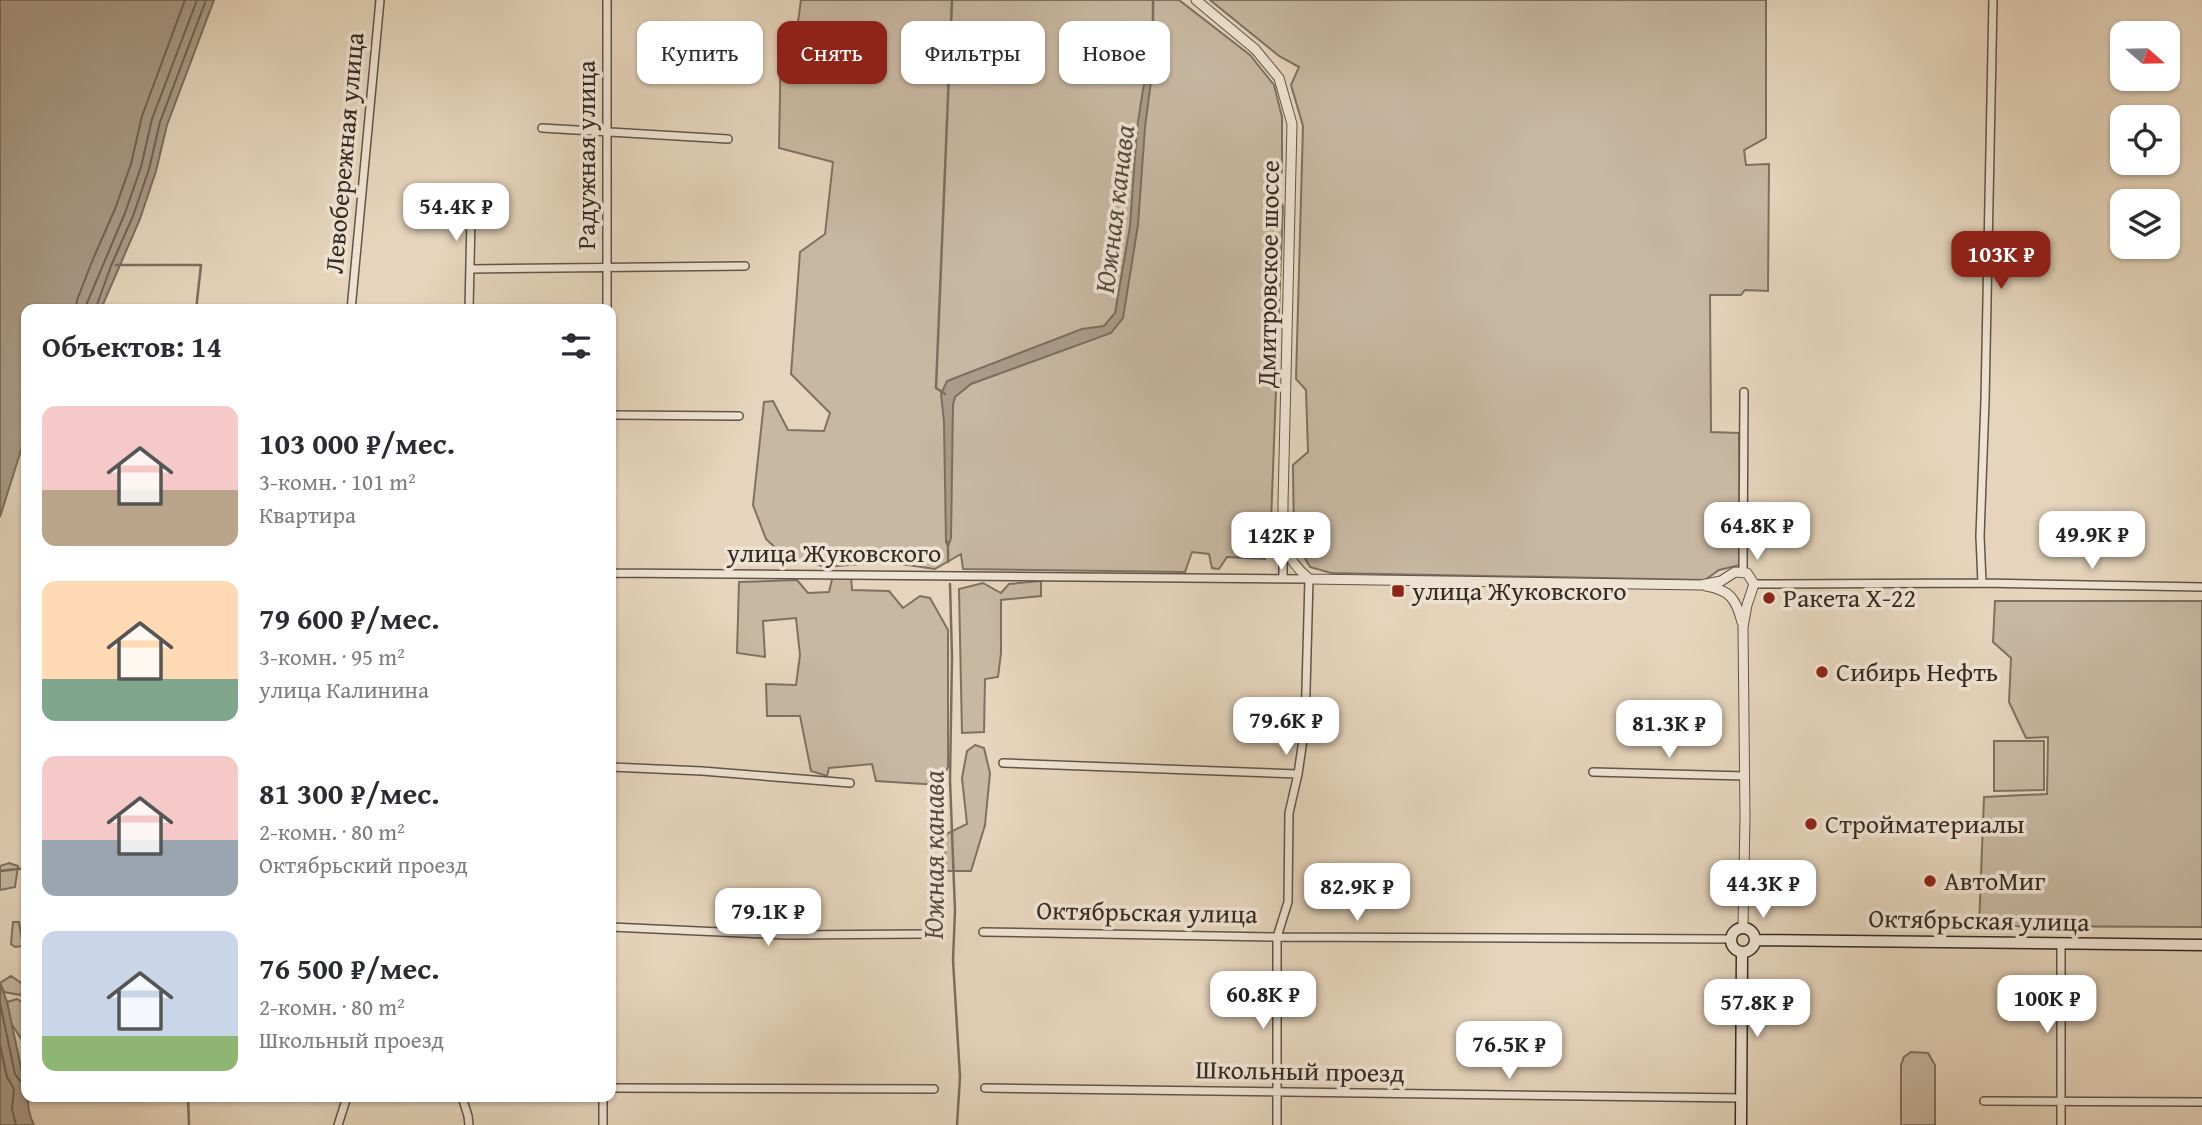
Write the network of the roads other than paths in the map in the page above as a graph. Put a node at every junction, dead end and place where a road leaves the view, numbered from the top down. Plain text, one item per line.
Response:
1 (380, 0) edge
2 (607, 0) edge
3 (1196, 0) edge
4 (1993, 0) edge
5 (542, 128) dead end
6 (607, 130) junction
7 (728, 139) dead end
8 (471, 217) dead end
9 (745, 266) dead end
10 (607, 268) junction
11 (470, 269) junction
12 (352, 304) edge
13 (469, 304) edge
14 (607, 304) edge
15 (1744, 393) dead end
16 (616, 415) edge
17 (739, 415) dead end
18 (1283, 542) junction
19 (1743, 571) junction
20 (616, 574) edge
21 (1728, 577) junction
22 (1283, 578) junction
23 (1309, 579) junction
24 (1982, 583) junction
25 (1754, 584) junction
26 (1701, 585) junction
27 (2202, 587) edge
28 (1751, 595) junction
29 (1731, 596) junction
30 (1743, 627) junction
31 (1003, 763) dead end
32 (616, 767) edge
33 (1593, 772) dead end
34 (1298, 774) junction
35 (1745, 776) junction
36 (850, 783) dead end
37 (1743, 927) junction
38 (616, 928) edge
39 (983, 932) dead end
40 (925, 934) dead end
41 (1277, 937) junction
42 (1731, 939) junction
43 (1756, 940) junction
44 (2061, 945) junction
45 (2202, 945) edge
46 (1742, 953) junction
47 (616, 1088) edge
48 (985, 1088) dead end
49 (934, 1089) dead end
50 (1277, 1091) junction
51 (1741, 1098) junction
52 (1984, 1101) dead end
53 (2202, 1101) edge
54 (345, 1102) edge
55 (464, 1102) edge
56 (603, 1102) edge
57 (2061, 1102) junction
58 (338, 1125) edge
59 (469, 1125) edge
60 (603, 1125) edge
61 (1277, 1125) edge
62 (1741, 1125) edge
63 (2061, 1125) edge

1 - 12 street, Левобережная улица
2 - 6 street, Радужная улица
3 - 18 street, Дмитровское шоссе
4 - 24 street
5 - 6 street
6 - 7 street
6 - 10 street, Радужная улица
8 - 11 street
9 - 10 street
10 - 11 street
10 - 14 street, Радужная улица
11 - 13 street
15 - 19 street
16 - 17 street
18 - 22 street
18 - 23 street
19 - 21 street
19 - 25 street
20 - 22 street, улица Жуковского
21 - 26 street, улица Жуковского
21 - 29 street
22 - 23 street, улица Жуковского
23 - 26 street, улица Жуковского
23 - 34 street
24 - 25 street
24 - 27 street
25 - 28 street
26 - 29 street
28 - 29 street
28 - 30 street
29 - 30 street
30 - 35 street
31 - 34 street
32 - 36 street
33 - 35 street
34 - 41 street
35 - 37 street
37 - 42 main road
37 - 43 main road
38 - 40 street
39 - 41 street, Октябрьская улица
41 - 42 street, Октябрьская улица
41 - 50 street
42 - 46 main road
43 - 44 main road, Октябрьская улица
43 - 46 main road
44 - 45 main road, Октябрьская улица
44 - 57 street
46 - 51 main road
47 - 49 street
48 - 50 street, Школьный проезд
50 - 51 street, Школьный проезд
50 - 61 street
51 - 62 main road
52 - 57 street
53 - 57 street
54 - 58 street
55 - 59 street
56 - 60 street
57 - 63 street

